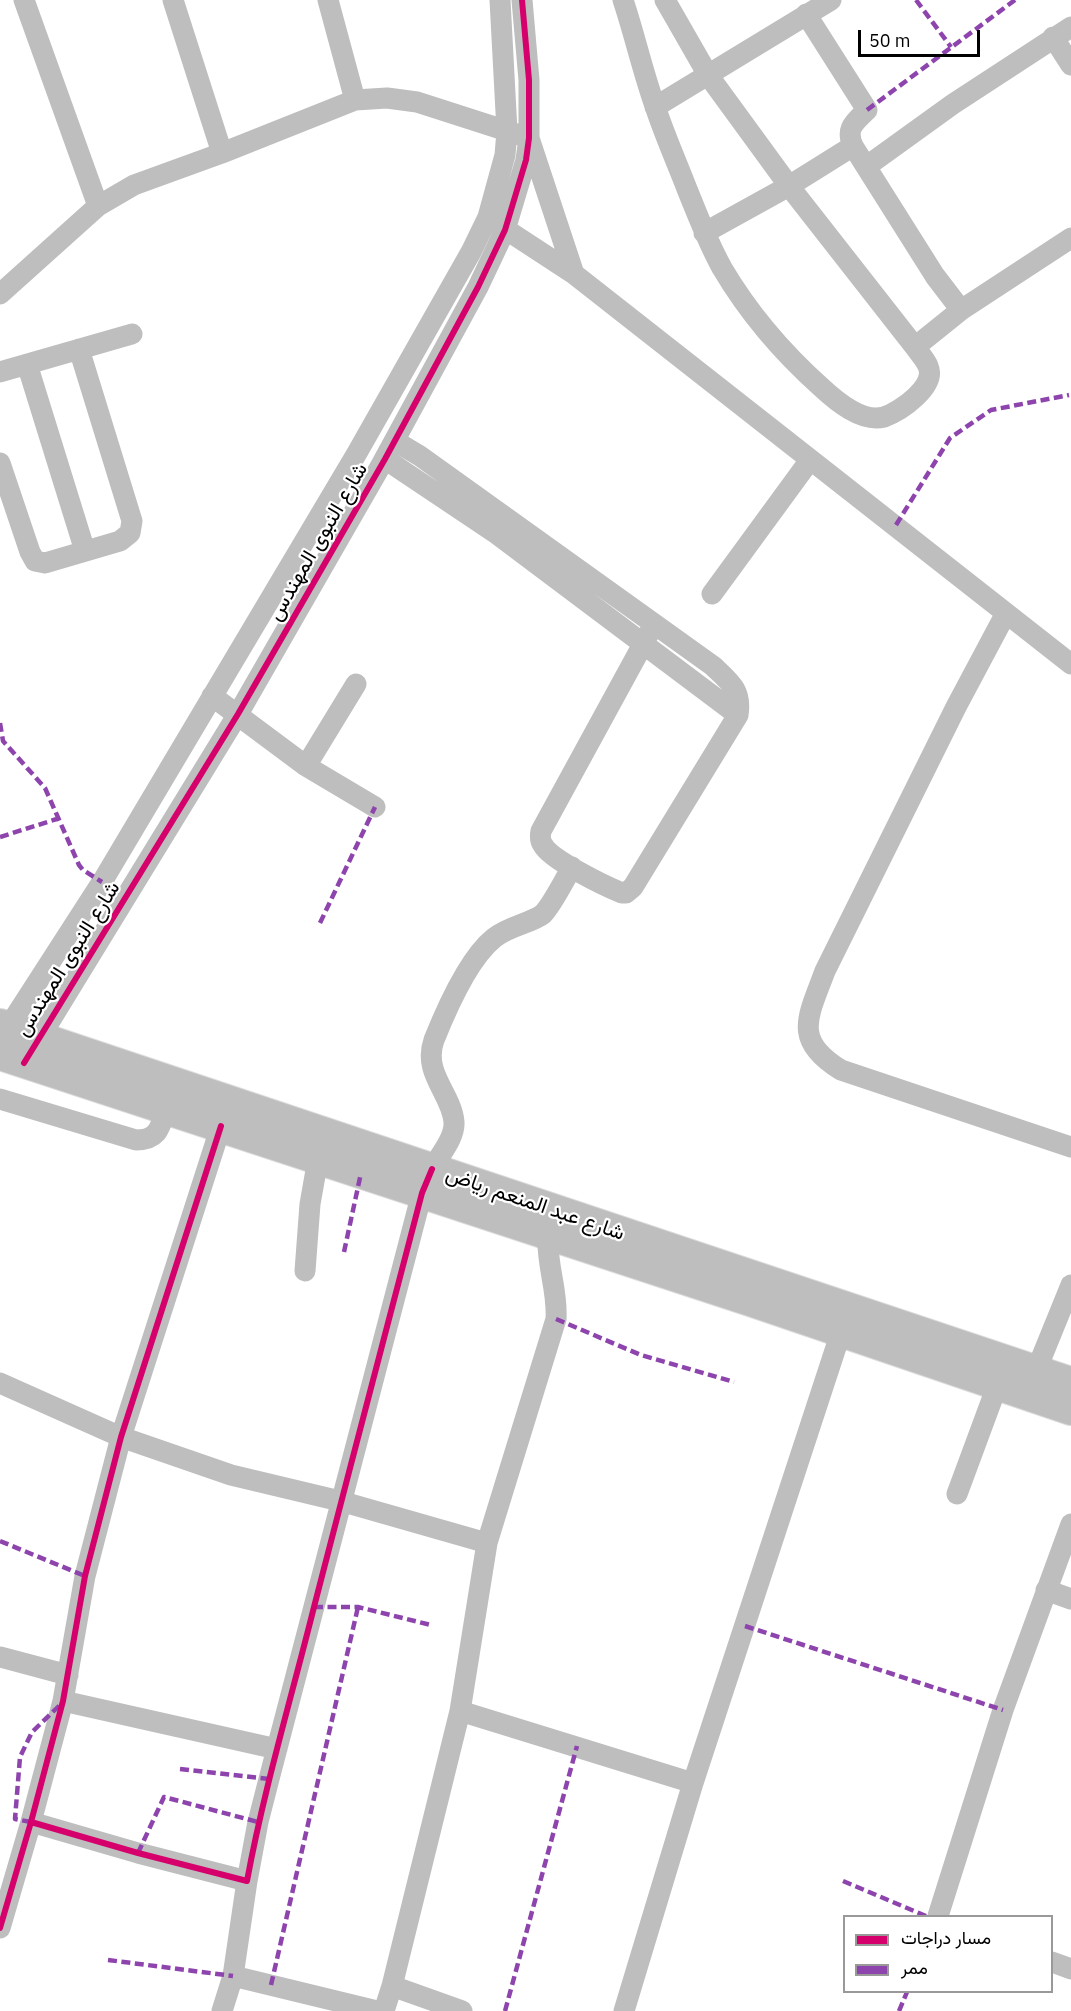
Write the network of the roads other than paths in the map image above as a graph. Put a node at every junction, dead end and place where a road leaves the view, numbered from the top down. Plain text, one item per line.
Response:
1 (24, 0) edge
2 (173, 0) edge
3 (328, 0) edge
4 (500, 0) edge
5 (522, 0) edge
6 (622, 0) edge
7 (665, 0) edge
8 (831, 0) edge
9 (806, 14) junction
10 (1071, 27) edge
11 (1053, 38) junction
12 (1071, 65) edge
13 (708, 75) junction
14 (356, 100) junction
15 (655, 107) junction
16 (507, 131) junction
17 (529, 138) junction
18 (852, 146) junction
19 (222, 153) junction
20 (867, 166) junction
21 (789, 186) junction
22 (98, 206) junction
23 (488, 217) junction
24 (506, 230) junction
25 (705, 233) junction
26 (1071, 238) edge
27 (574, 273) junction
28 (0, 294) edge
29 (961, 310) junction
30 (132, 333) dead end
31 (915, 347) junction
32 (79, 349) junction
33 (408, 363) junction
34 (27, 364) junction
35 (0, 372) edge
36 (430, 376) junction
37 (357, 453) junction
38 (387, 456) junction
39 (810, 460) junction
40 (0, 463) edge
41 (85, 551) junction
42 (539, 553) junction
43 (712, 594) dead end
44 (1006, 613) junction
45 (654, 624) junction
46 (642, 644) junction
47 (1071, 664) edge
48 (356, 684) dead end
49 (212, 696) junction
50 (238, 714) junction
51 (738, 715) junction
52 (306, 766) junction
53 (375, 807) dead end
54 (572, 867) junction
55 (40, 1037) junction
56 (6, 1042) edge
57 (0, 1099) edge
58 (166, 1109) junction
59 (221, 1126) junction
60 (322, 1146) junction
61 (1071, 1147) edge
62 (427, 1181) junction
63 (548, 1235) junction
64 (305, 1271) dead end
65 (1071, 1285) edge
66 (841, 1332) junction
67 (926, 1348) junction
68 (1071, 1382) edge
69 (0, 1383) edge
70 (1031, 1383) junction
71 (997, 1386) junction
72 (1071, 1410) edge
73 (121, 1437) junction
74 (957, 1494) dead end
75 (340, 1501) junction
76 (1071, 1524) edge
77 (488, 1543) junction
78 (1046, 1590) junction
79 (1071, 1599) edge
80 (0, 1657) edge
81 (68, 1675) junction
82 (63, 1701) junction
83 (460, 1711) junction
84 (277, 1749) junction
85 (693, 1783) junction
86 (31, 1822) junction
87 (247, 1881) junction
88 (939, 1915) edge
89 (0, 1928) edge
90 (1053, 1962) edge
91 (1071, 1969) edge
92 (232, 1976) junction
93 (392, 1986) junction
94 (222, 2011) edge
95 (377, 2011) edge
96 (384, 2011) edge
97 (462, 2011) edge
98 (624, 2011) edge

1 - 22 street
2 - 19 street
3 - 14 street
4 - 16 street, شارع النبوى المهندس
5 - 17 street, شارع النبوى المهندس
6 - 15 street
7 - 13 street
8 - 9 street
9 - 13 street
9 - 18 street
10 - 11 street
11 - 12 street
11 - 20 street
13 - 15 street
13 - 21 street
14 - 16 street
14 - 19 street
15 - 25 street
16 - 17 street
16 - 23 street, شارع النبوى المهندس
17 - 24 street, شارع النبوى المهندس
17 - 27 street
18 - 20 street
18 - 21 street
19 - 22 street
20 - 29 street
21 - 25 street
21 - 31 street
22 - 28 street
23 - 24 street
23 - 33 street, شارع النبوى المهندس
24 - 27 street
24 - 36 street, شارع النبوى المهندس
25 - 31 street
26 - 29 street
27 - 39 street
29 - 31 street
30 - 32 street
32 - 34 street
32 - 41 street
33 - 36 street
33 - 37 street, شارع النبوى المهندس
34 - 35 street
34 - 41 street
36 - 38 street, شارع النبوى المهندس
37 - 38 street
37 - 49 street, شارع النبوى المهندس
38 - 42 street
38 - 50 street, شارع النبوى المهندس
39 - 43 street
39 - 44 street
40 - 41 street
42 - 45 street
42 - 46 street
44 - 47 street
44 - 61 street
45 - 46 street
45 - 51 street
46 - 51 street
46 - 54 street
48 - 52 street
49 - 50 street
49 - 56 street, شارع النبوى المهندس
50 - 52 street
50 - 55 street, شارع النبوى المهندس
51 - 54 street
52 - 53 street
54 - 62 street
55 - 56 highway, شارع عبد المنعم رياض
55 - 60 highway, شارع عبد المنعم رياض
56 - 58 highway, شارع عبد المنعم رياض
57 - 58 street
58 - 59 highway, شارع عبد المنعم رياض
59 - 60 highway, شارع عبد المنعم رياض
59 - 73 street
60 - 62 highway, شارع عبد المنعم رياض
60 - 64 street
62 - 63 highway, شارع عبد المنعم رياض
62 - 67 highway, شارع عبد المنعم رياض
62 - 75 street
63 - 66 highway, شارع عبد المنعم رياض
63 - 77 street
65 - 70 street
66 - 67 highway, شارع عبد المنعم رياض
66 - 85 street
67 - 70 highway, شارع عبد المنعم رياض
67 - 71 highway, شارع عبد المنعم رياض
68 - 70 highway, شارع عبد المنعم رياض
69 - 73 street
70 - 71 highway, شارع عبد المنعم رياض
70 - 72 highway, شارع عبد المنعم رياض
71 - 74 street
73 - 75 street
73 - 81 street
75 - 77 street
75 - 84 street
76 - 78 street
77 - 83 street
78 - 79 street
78 - 88 street
80 - 81 street
81 - 82 street
82 - 84 street
82 - 86 street
83 - 85 street
83 - 93 street
84 - 87 street
85 - 98 street
86 - 87 street
86 - 89 street
87 - 92 street
90 - 91 street
92 - 94 street
92 - 95 street
93 - 96 street
93 - 97 street

